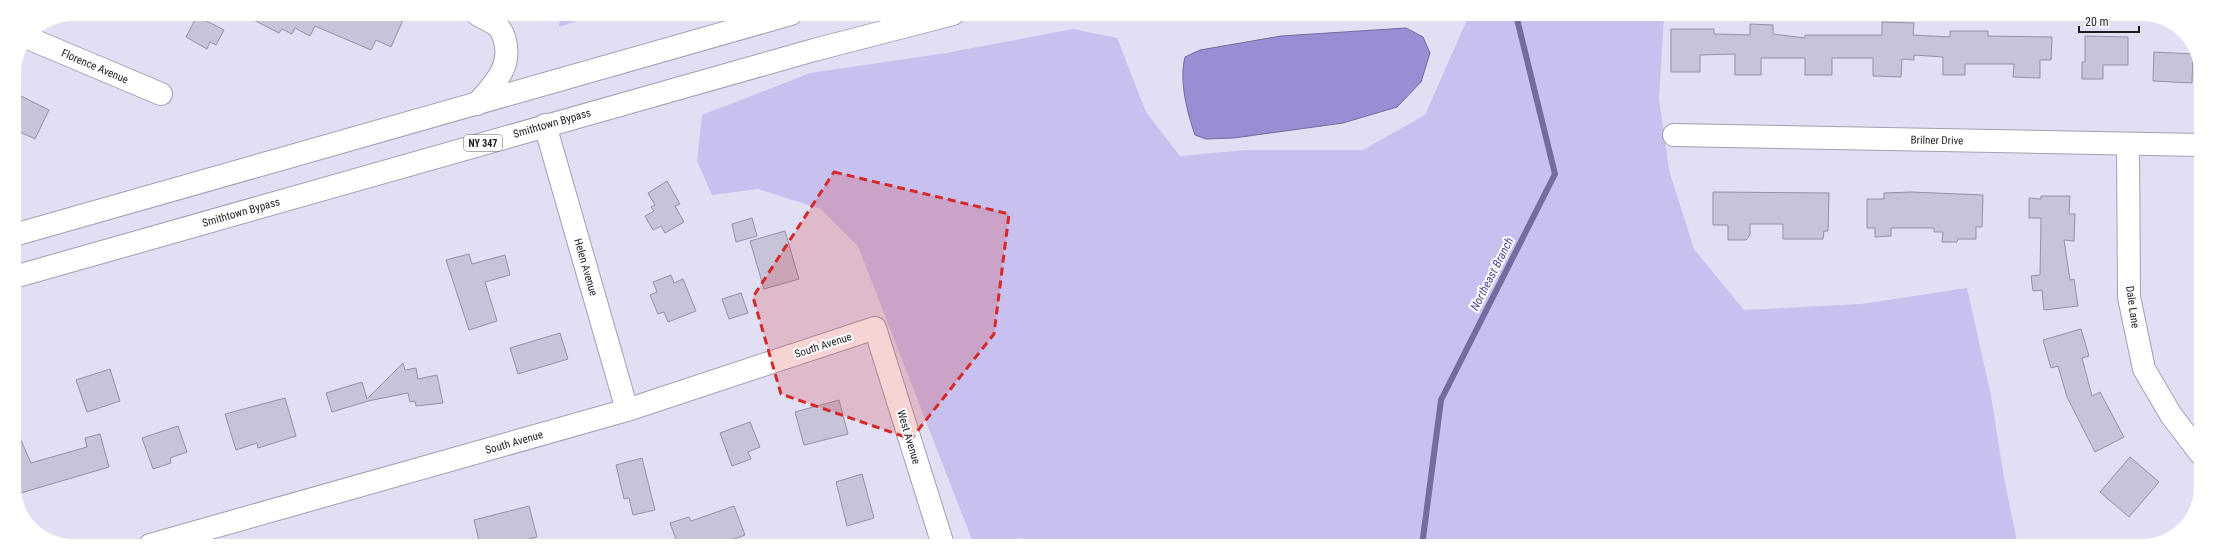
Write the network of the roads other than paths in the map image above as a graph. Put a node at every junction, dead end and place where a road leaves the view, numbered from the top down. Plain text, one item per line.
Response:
1 (489, 21) edge
2 (767, 21) edge
3 (927, 21) edge
4 (33, 40) edge
5 (161, 94) dead end
6 (477, 104) junction
7 (545, 125) junction
8 (1674, 135) dead end
9 (2128, 144) junction
10 (2194, 145) edge
11 (21, 233) edge
12 (21, 275) edge
13 (876, 328) joint
14 (627, 410) junction
15 (2194, 444) edge
16 (171, 539) edge
17 (941, 539) edge

1 - 6 main road
2 - 6 main road
3 - 7 main road, Smithtown Bypass / NY 347
4 - 5 main road, Florence Avenue
6 - 11 main road
7 - 12 main road, Smithtown Bypass / NY 347
7 - 14 main road, Helen Avenue
8 - 9 main road, Brilner Drive
9 - 10 main road, Brilner Drive
9 - 15 main road, Dale Lane
13 - 14 main road, South Avenue
13 - 17 main road, West Avenue
14 - 16 main road, South Avenue

